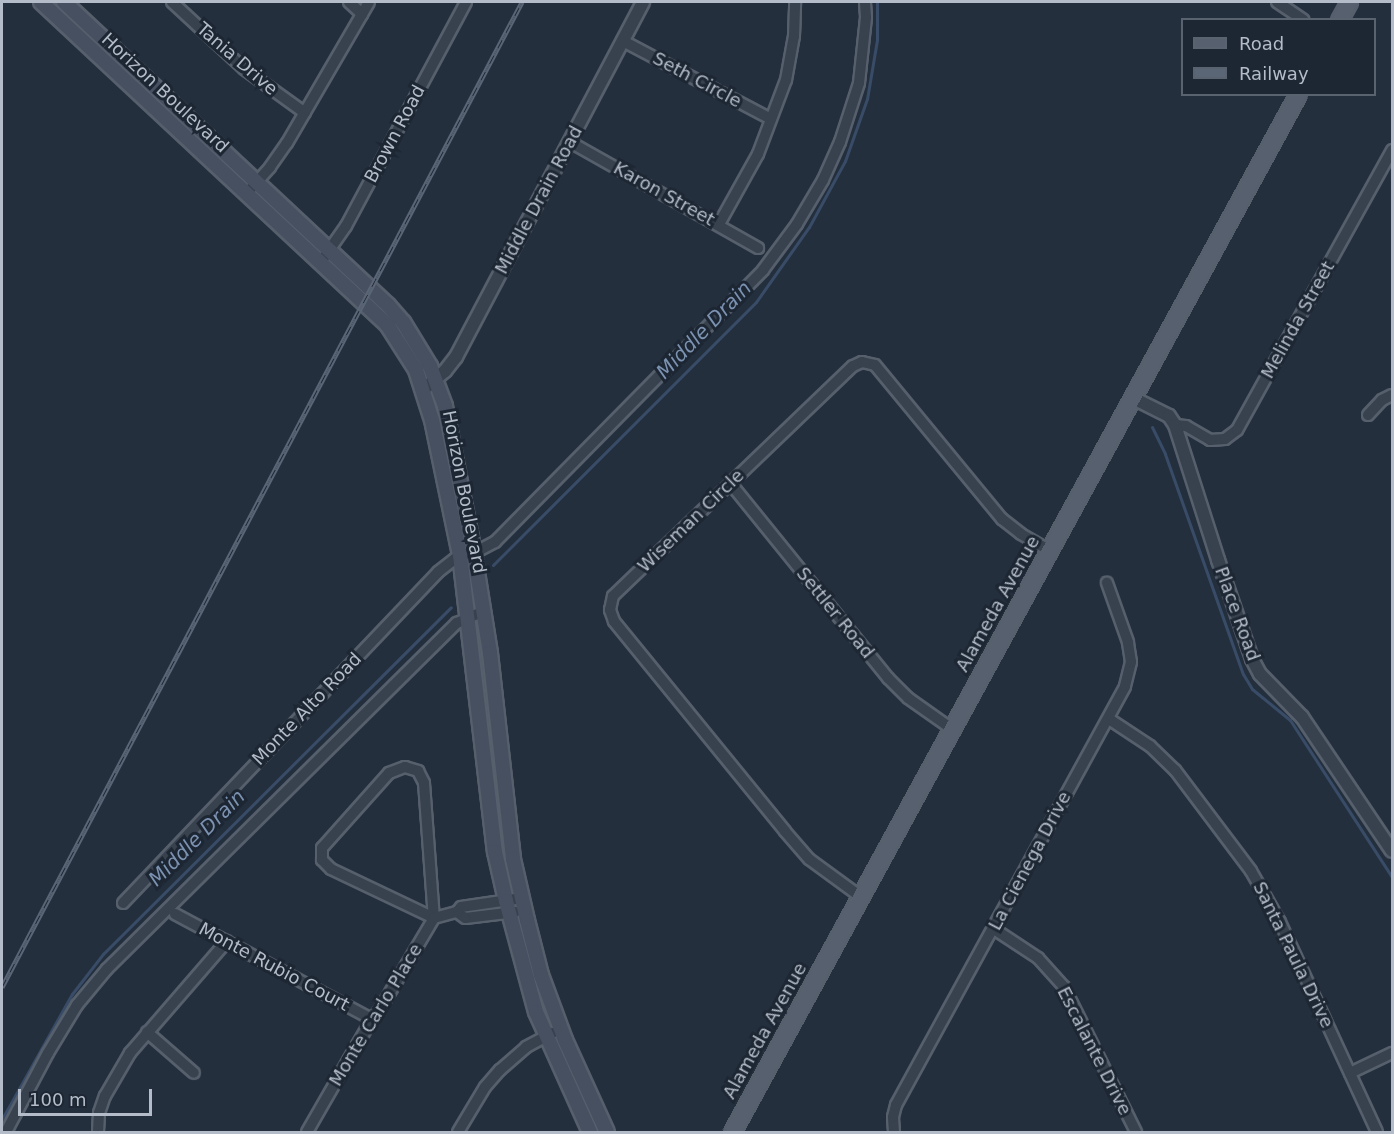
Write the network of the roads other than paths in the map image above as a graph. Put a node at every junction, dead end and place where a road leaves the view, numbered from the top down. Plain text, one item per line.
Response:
1 (41, 2) edge
2 (64, 2) edge
3 (172, 2) edge
4 (349, 2) edge
5 (369, 2) edge
6 (466, 2) edge
7 (643, 2) edge
8 (795, 2) edge
9 (865, 2) edge
10 (1277, 2) edge
11 (1349, 2) edge
12 (362, 14) junction
13 (1301, 18) edge
14 (1340, 18) edge
15 (623, 41) junction
16 (1297, 96) edge
17 (305, 113) junction
18 (771, 119) junction
19 (570, 142) junction
20 (1392, 150) edge
21 (1380, 173) junction
22 (1392, 177) edge
23 (256, 182) junction
24 (246, 194) junction
25 (718, 224) junction
26 (758, 248) dead end
27 (329, 250) junction
28 (320, 263) junction
29 (436, 379) junction
30 (423, 390) junction
31 (1392, 395) edge
32 (1133, 398) junction
33 (1368, 415) dead end
34 (1175, 425) junction
35 (731, 484) junction
36 (1050, 551) junction
37 (474, 553) junction
38 (460, 555) junction
39 (1107, 583) dead end
40 (484, 611) junction
41 (469, 615) junction
42 (1109, 719) junction
43 (952, 729) junction
44 (1392, 850) edge
45 (861, 897) junction
46 (123, 903) dead end
47 (523, 904) junction
48 (507, 907) junction
49 (175, 914) dead end
50 (434, 918) junction
51 (994, 929) junction
52 (227, 941) junction
53 (372, 1020) junction
54 (561, 1029) junction
55 (147, 1032) junction
56 (547, 1035) junction
57 (1392, 1053) edge
58 (194, 1073) dead end
59 (1350, 1073) junction
60 (6, 1132) edge
61 (98, 1132) edge
62 (307, 1132) edge
63 (458, 1132) edge
64 (590, 1132) edge
65 (607, 1132) edge
66 (732, 1132) edge
67 (894, 1132) edge
68 (1136, 1132) edge
69 (1377, 1132) edge

1 - 24 main road, Horizon Boulevard
2 - 23 main road, Horizon Boulevard
3 - 17 street, Tania Drive
4 - 12 street
5 - 12 street
6 - 27 street, Brown Road
7 - 15 street, Middle Drain Road
8 - 18 street
9 - 37 street
10 - 13 street
11 - 14 main road
12 - 17 street
15 - 18 street, Seth Circle
15 - 19 street, Middle Drain Road
16 - 32 main road, Alameda Avenue
17 - 23 street
18 - 25 street
19 - 25 street, Karon Street
19 - 29 street, Middle Drain Road
20 - 21 street, Melinda Street
21 - 22 street
21 - 34 street, Melinda Street
23 - 24 street
23 - 27 main road, Horizon Boulevard
24 - 28 main road, Horizon Boulevard
25 - 26 street, Karon Street
27 - 28 street, Brown Road
27 - 29 main road, Horizon Boulevard
28 - 30 main road, Horizon Boulevard
29 - 30 street, Middle Drain Road
29 - 37 main road, Horizon Boulevard
30 - 38 main road, Horizon Boulevard
31 - 33 street
32 - 34 street
32 - 36 main road, Alameda Avenue
34 - 44 street, Place Road
35 - 36 street, Wiseman Circle
35 - 43 street, Settler Road
35 - 45 street, Wiseman Circle
36 - 43 main road, Alameda Avenue
37 - 38 street
37 - 40 main road, Horizon Boulevard
38 - 41 main road, Horizon Boulevard
38 - 46 street, Monte Alto Road
39 - 42 street, La Cienega Drive
40 - 41 street
40 - 47 main road, Horizon Boulevard
41 - 48 main road, Horizon Boulevard
41 - 60 street
42 - 51 street, La Cienega Drive
42 - 59 street, Santa Paula Drive
43 - 45 main road, Alameda Avenue
45 - 66 main road, Alameda Avenue
47 - 48 street
47 - 54 main road, Horizon Boulevard
48 - 50 street
48 - 56 main road, Horizon Boulevard
49 - 52 street, Monte Rubio Court
50 - 50 street
50 - 53 street, Monte Carlo Place
51 - 67 street, La Cienega Drive
51 - 68 street, Escalante Drive
52 - 53 street, Monte Rubio Court
52 - 55 street
53 - 62 street, Monte Carlo Place
54 - 56 street
54 - 65 main road, Horizon Boulevard
55 - 58 street
55 - 61 street
56 - 63 street
56 - 64 main road, Horizon Boulevard
57 - 59 street
59 - 69 street, Santa Paula Drive

